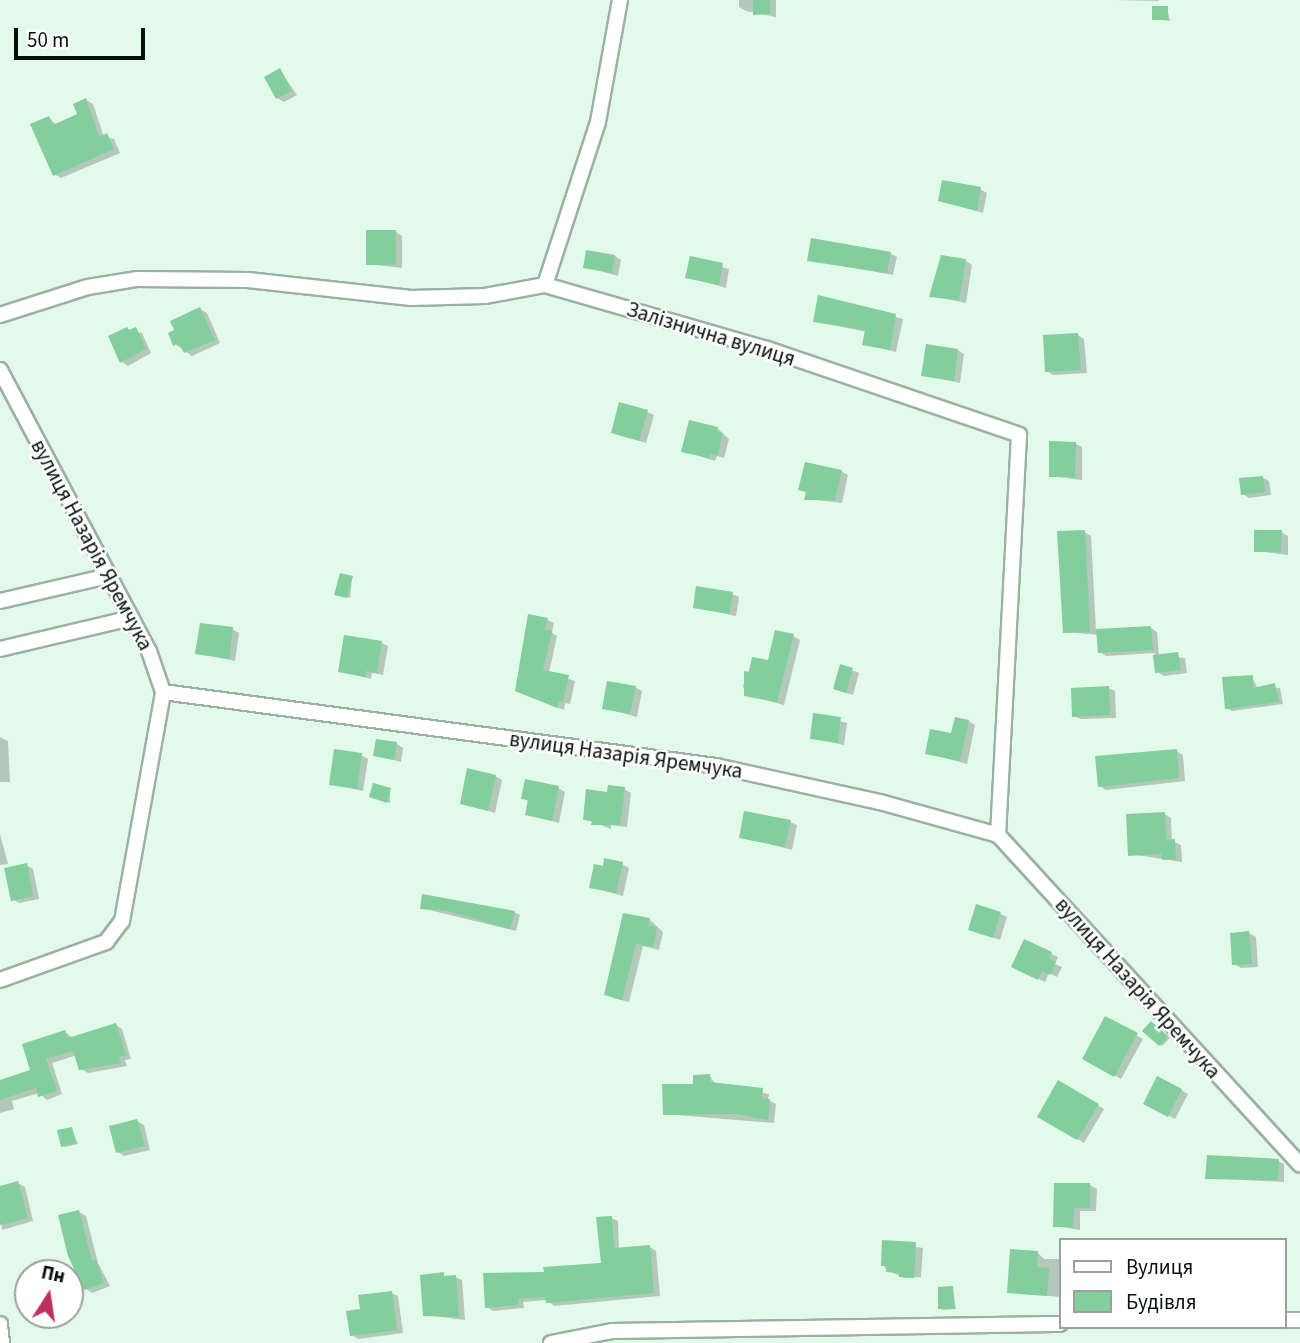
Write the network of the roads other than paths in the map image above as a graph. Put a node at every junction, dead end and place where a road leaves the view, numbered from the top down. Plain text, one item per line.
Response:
1 (620, 0) edge
2 (545, 285) junction
3 (0, 315) edge
4 (0, 370) edge
5 (108, 576) junction
6 (0, 601) edge
7 (131, 618) junction
8 (0, 649) edge
9 (163, 692) junction
10 (998, 835) junction
11 (0, 980) edge
12 (1300, 1166) edge
13 (0, 1324) edge
14 (1058, 1324) edge
15 (2, 1343) edge
16 (551, 1343) edge

1 - 2 street
2 - 3 street, Залізнична вулиця
2 - 10 street, Залізнична вулиця
4 - 5 street, вулиця Назарія Яремчука
5 - 6 street
5 - 7 street, вулиця Назарія Яремчука
7 - 8 street
7 - 9 street, вулиця Назарія Яремчука
9 - 10 street, вулиця Назарія Яремчука
9 - 11 street
10 - 12 street, вулиця Назарія Яремчука
13 - 15 street
14 - 16 street

